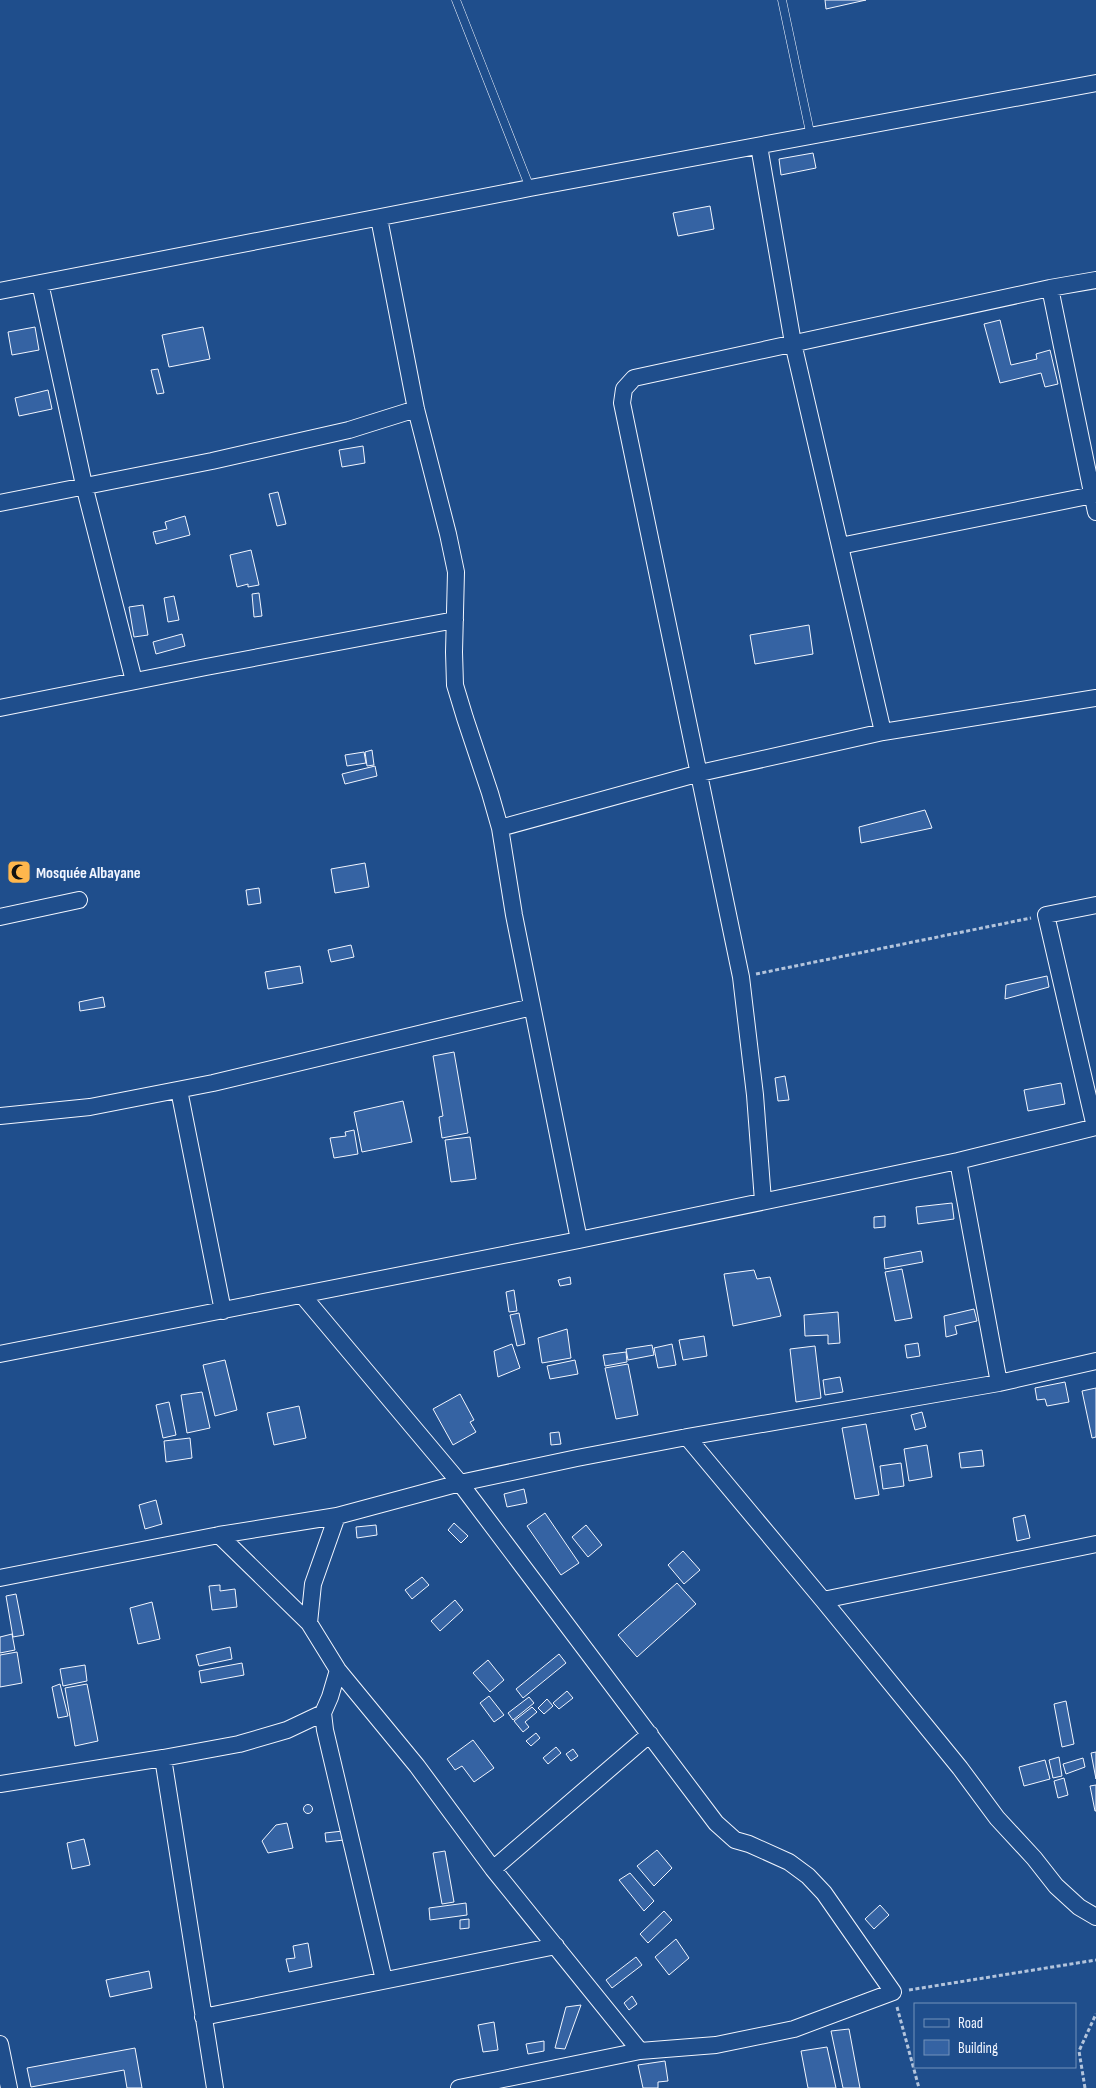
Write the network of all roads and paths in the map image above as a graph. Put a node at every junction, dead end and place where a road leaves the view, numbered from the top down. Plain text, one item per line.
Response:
1 (456, 0) edge
2 (782, 0) edge
3 (1096, 83) edge
4 (811, 137) junction
5 (759, 146) junction
6 (530, 188) junction
7 (379, 218) junction
8 (1096, 280) edge
9 (40, 283) junction
10 (1050, 288) junction
11 (0, 291) edge
12 (792, 343) junction
13 (416, 409) junction
14 (84, 485) junction
15 (1093, 496) junction
16 (0, 503) edge
17 (1096, 512) edge
18 (840, 546) junction
19 (455, 620) junction
20 (134, 682) junction
21 (1096, 698) edge
22 (0, 708) edge
23 (883, 732) junction
24 (700, 773) junction
25 (500, 828) junction
26 (79, 900) dead end
27 (1096, 904) edge
28 (1046, 914) junction
29 (0, 916) edge
30 (742, 977) junction
31 (532, 1007) junction
32 (179, 1090) junction
33 (0, 1116) edge
34 (1096, 1127) edge
35 (958, 1161) junction
36 (763, 1201) junction
37 (579, 1240) junction
38 (302, 1296) junction
39 (223, 1311) junction
40 (0, 1354) edge
41 (1096, 1361) edge
42 (999, 1383) junction
43 (687, 1437) junction
44 (460, 1483) junction
45 (337, 1516) junction
46 (219, 1535) junction
47 (1096, 1544) edge
48 (0, 1578) edge
49 (823, 1600) junction
50 (309, 1623) junction
51 (338, 1670) junction
52 (323, 1713) junction
53 (650, 1734) junction
54 (163, 1758) junction
55 (0, 1784) edge
56 (494, 1869) junction
57 (1096, 1917) edge
58 (556, 1946) junction
59 (1096, 1960) edge
60 (384, 1980) junction
61 (893, 1992) junction
62 (1096, 2014) edge
63 (203, 2017) junction
64 (0, 2044) edge
65 (640, 2051) junction
66 (9, 2088) edge
67 (215, 2088) edge
68 (459, 2088) edge
69 (919, 2088) edge
70 (1085, 2088) edge

1 - 6 lane
2 - 4 lane
3 - 4 street
4 - 5 street
5 - 6 street
5 - 12 street
6 - 7 street
7 - 9 street
7 - 13 street
8 - 10 street
9 - 11 street
9 - 14 street
10 - 12 street
10 - 15 street
12 - 18 street
12 - 24 street
13 - 14 street
13 - 19 street
14 - 16 street
14 - 20 street
15 - 17 street
15 - 18 street
18 - 23 street
19 - 20 street
19 - 25 street
20 - 22 street
21 - 23 street
23 - 24 street
24 - 25 street
24 - 30 street
25 - 31 street
26 - 29 street
27 - 28 street
28 - 30 path
28 - 34 street
30 - 36 street
31 - 32 street
31 - 37 street
32 - 33 street
32 - 39 street
34 - 35 street
35 - 36 street
35 - 42 street
36 - 37 street
37 - 38 street
38 - 39 street
38 - 44 street
39 - 40 street
41 - 42 street
42 - 43 street
43 - 44 street
43 - 49 street
44 - 45 street
44 - 53 street
45 - 46 street
45 - 50 street
46 - 48 street
46 - 50 street
47 - 49 street
49 - 57 street
50 - 51 street
51 - 52 street
51 - 56 street
52 - 54 street
52 - 60 street
53 - 56 street
53 - 61 street
54 - 55 street
54 - 63 street
56 - 58 street
58 - 60 street
58 - 65 street
59 - 61 path
60 - 63 street
61 - 65 street
61 - 69 path
62 - 70 path
63 - 67 street
64 - 66 street
65 - 68 street

